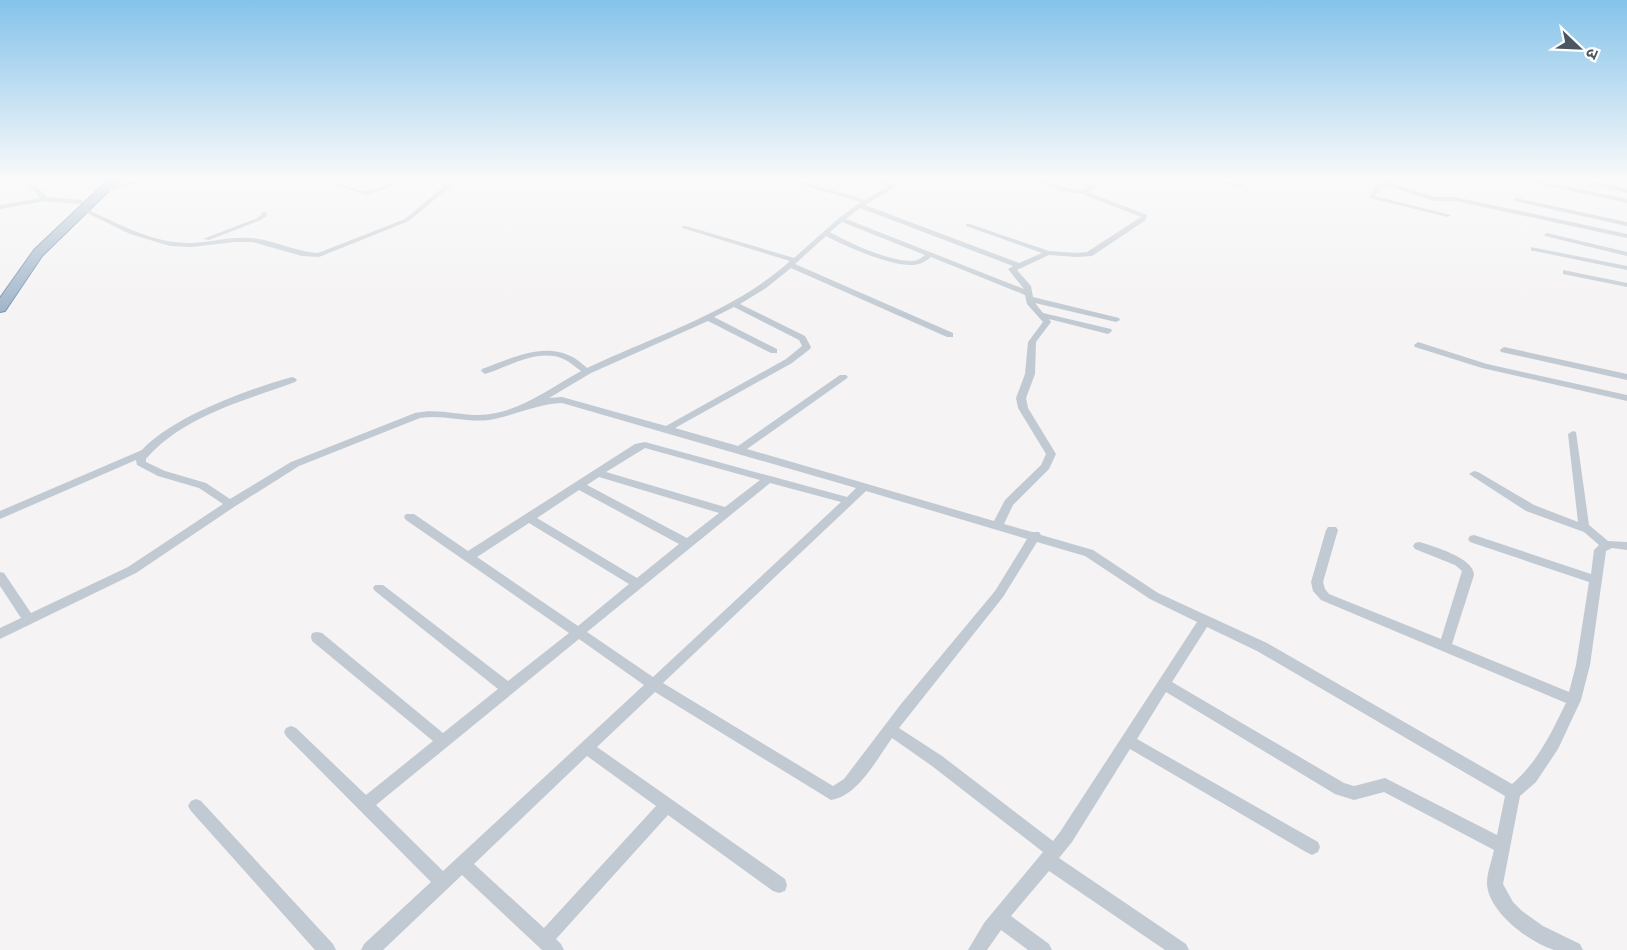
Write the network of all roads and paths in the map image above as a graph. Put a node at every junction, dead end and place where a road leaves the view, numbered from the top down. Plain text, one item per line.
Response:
1 (59, 224) edge
2 (65, 224) edge
3 (122, 224) edge
4 (246, 224) edge
5 (396, 224) edge
6 (835, 224) edge
7 (854, 224) edge
8 (915, 224) edge
9 (1135, 224) edge
10 (1573, 224) edge
11 (968, 225) dead end
12 (684, 227) dead end
13 (826, 233) junction
14 (1547, 235) dead end
15 (1627, 236) edge
16 (191, 245) junction
17 (1534, 249) dead end
18 (1048, 253) junction
19 (1627, 254) edge
20 (930, 255) junction
21 (793, 263) junction
22 (1018, 265) junction
23 (1627, 268) edge
24 (1566, 272) dead end
25 (1627, 285) edge
26 (0, 286) edge
27 (1029, 296) junction
28 (733, 304) junction
29 (0, 308) edge
30 (1039, 314) junction
31 (707, 317) junction
32 (1116, 320) dead end
33 (1108, 331) dead end
34 (950, 335) dead end
35 (1418, 345) dead end
36 (1504, 350) dead end
37 (774, 351) dead end
38 (485, 371) dead end
39 (587, 372) junction
40 (843, 376) dead end
41 (1627, 377) edge
42 (292, 380) dead end
43 (1627, 398) edge
44 (534, 404) junction
45 (667, 429) junction
46 (1574, 434) dead end
47 (740, 450) junction
48 (144, 453) junction
49 (598, 473) junction
50 (1474, 474) dead end
51 (769, 478) junction
52 (579, 485) junction
53 (865, 486) junction
54 (849, 501) junction
55 (230, 504) junction
56 (728, 512) junction
57 (0, 515) edge
58 (410, 517) dead end
59 (529, 518) junction
60 (998, 525) junction
61 (1586, 529) junction
62 (1332, 530) dead end
63 (1035, 536) junction
64 (1474, 539) dead end
65 (688, 544) junction
66 (1605, 544) junction
67 (1419, 546) dead end
68 (1627, 546) edge
69 (468, 557) junction
70 (0, 576) edge
71 (1596, 580) junction
72 (638, 584) junction
73 (379, 588) dead end
74 (29, 620) junction
75 (1204, 621) junction
76 (578, 633) junction
77 (0, 634) edge
78 (317, 637) dead end
79 (1445, 647) junction
80 (653, 684) junction
81 (1164, 684) junction
82 (508, 689) junction
83 (1574, 700) junction
84 (890, 729) junction
85 (291, 732) dead end
86 (1128, 741) junction
87 (444, 742) junction
88 (586, 747) junction
89 (1513, 793) junction
90 (365, 805) junction
91 (667, 805) junction
92 (196, 806) dead end
93 (1503, 846) junction
94 (1312, 847) dead end
95 (1051, 856) junction
96 (462, 864) junction
97 (443, 882) junction
98 (779, 885) dead end
99 (999, 918) junction
100 (549, 945) edge
101 (327, 950) edge
102 (370, 950) edge
103 (977, 950) edge
104 (1043, 950) edge
105 (1180, 950) edge
106 (1574, 950) edge

1 - 26 highway
2 - 29 highway
3 - 16 street
4 - 16 street
5 - 16 street
6 - 13 street
7 - 20 street
8 - 22 street
9 - 18 street
10 - 15 street
11 - 18 street
12 - 21 street
13 - 20 street
13 - 21 street
14 - 19 street
17 - 23 street
18 - 22 street
20 - 27 street
21 - 28 street
21 - 34 street
22 - 27 street
24 - 25 street
27 - 30 street
27 - 32 street
28 - 31 street
28 - 45 street
30 - 33 street
30 - 60 street
31 - 37 street
31 - 39 street
35 - 43 street
36 - 41 street
38 - 39 street
39 - 44 street
40 - 47 street
42 - 48 street
44 - 45 street
44 - 55 street
45 - 47 street
46 - 61 street
47 - 53 street
48 - 55 street
48 - 57 street
49 - 51 street
49 - 52 street
49 - 56 street
50 - 61 street
51 - 54 street
51 - 56 street
52 - 59 street
52 - 65 street
53 - 54 street
53 - 60 street
54 - 80 street
55 - 74 street
56 - 65 street
58 - 69 street
59 - 69 street
59 - 72 street
60 - 63 street
61 - 66 street
62 - 79 street
63 - 75 street
63 - 84 street
64 - 71 street
65 - 72 street
66 - 68 street
66 - 71 street
67 - 79 street
69 - 76 street
70 - 74 street
71 - 83 street
72 - 76 street
73 - 82 street
74 - 77 street
75 - 81 street
75 - 89 street
76 - 80 street
76 - 82 street
78 - 87 street
79 - 83 street
80 - 84 street
80 - 88 street
81 - 86 street
81 - 93 street
82 - 87 street
83 - 89 street
84 - 95 street
85 - 90 street
86 - 94 street
86 - 95 street
87 - 90 street
88 - 91 street
88 - 96 street
89 - 93 street
90 - 97 street
91 - 98 street
91 - 100 street
92 - 101 street
93 - 106 street
95 - 99 street
95 - 105 street
96 - 97 street
96 - 100 street
97 - 102 street
99 - 103 street
99 - 104 street

